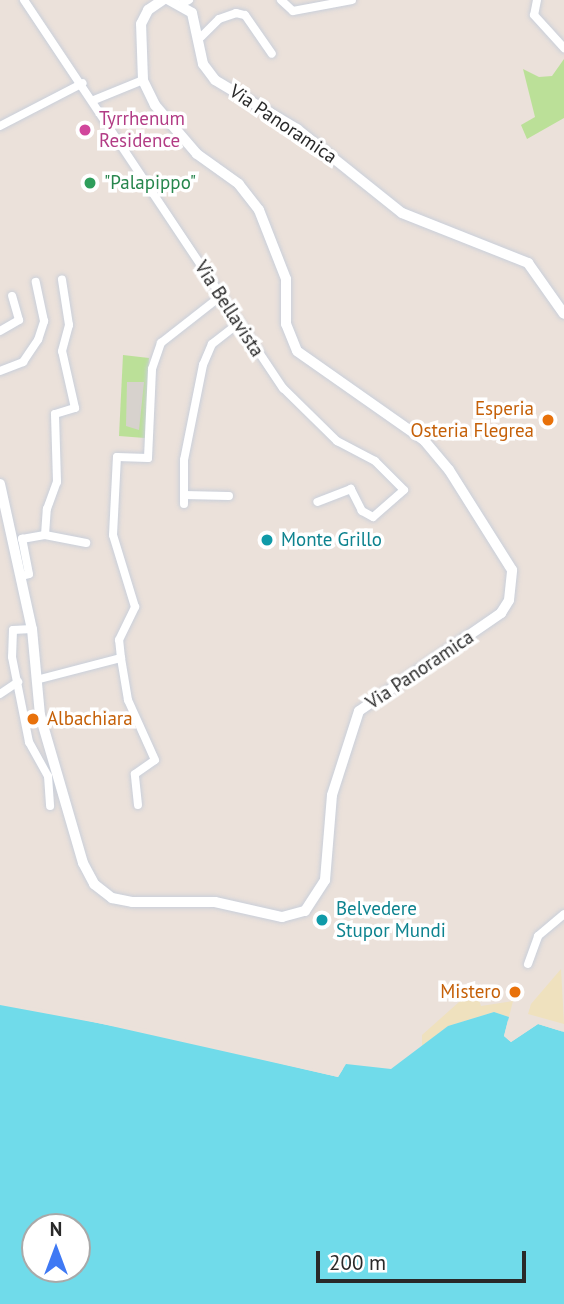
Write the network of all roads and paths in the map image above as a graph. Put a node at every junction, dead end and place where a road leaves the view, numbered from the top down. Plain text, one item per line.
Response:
1 (24, 0) edge
2 (163, 0) edge
3 (169, 0) edge
4 (281, 0) edge
5 (352, 0) edge
6 (537, 0) edge
7 (185, 2) edge
8 (201, 37) junction
9 (564, 48) edge
10 (272, 54) dead end
11 (143, 80) junction
12 (83, 83) junction
13 (94, 100) junction
14 (0, 126) edge
15 (62, 280) dead end
16 (36, 282) dead end
17 (12, 296) dead end
18 (221, 296) junction
19 (564, 314) edge
20 (239, 323) junction
21 (0, 331) edge
22 (0, 371) edge
23 (0, 484) edge
24 (229, 496) dead end
25 (317, 502) dead end
26 (45, 535) junction
27 (86, 543) dead end
28 (22, 576) junction
29 (32, 629) junction
30 (12, 657) junction
31 (121, 658) junction
32 (0, 659) edge
33 (36, 677) junction
34 (17, 680) junction
35 (0, 694) edge
36 (50, 806) dead end
37 (138, 806) dead end
38 (564, 914) edge
39 (528, 964) dead end

1 - 12 street, Via Bellavista
2 - 11 street, Via Panoramica
3 - 7 street, Via Panoramica
4 - 5 street
6 - 9 street
7 - 8 street, Via Panoramica
8 - 10 street
8 - 19 street, Via Panoramica
11 - 13 street
11 - 33 street, Via Panoramica
12 - 13 street, Via Bellavista
12 - 14 street
13 - 18 street, Via Bellavista
15 - 26 street
16 - 22 street
17 - 21 street
18 - 20 street, Via Bellavista
18 - 31 street
20 - 24 street
20 - 25 street, Via Bellavista
23 - 28 street, Via Panoramica
26 - 27 street
26 - 28 street
28 - 29 street, Via Panoramica
29 - 30 street
29 - 33 street, Via Panoramica
30 - 32 street
30 - 34 street
31 - 33 street
31 - 37 street
33 - 34 street
34 - 35 street
34 - 36 street
38 - 39 street

